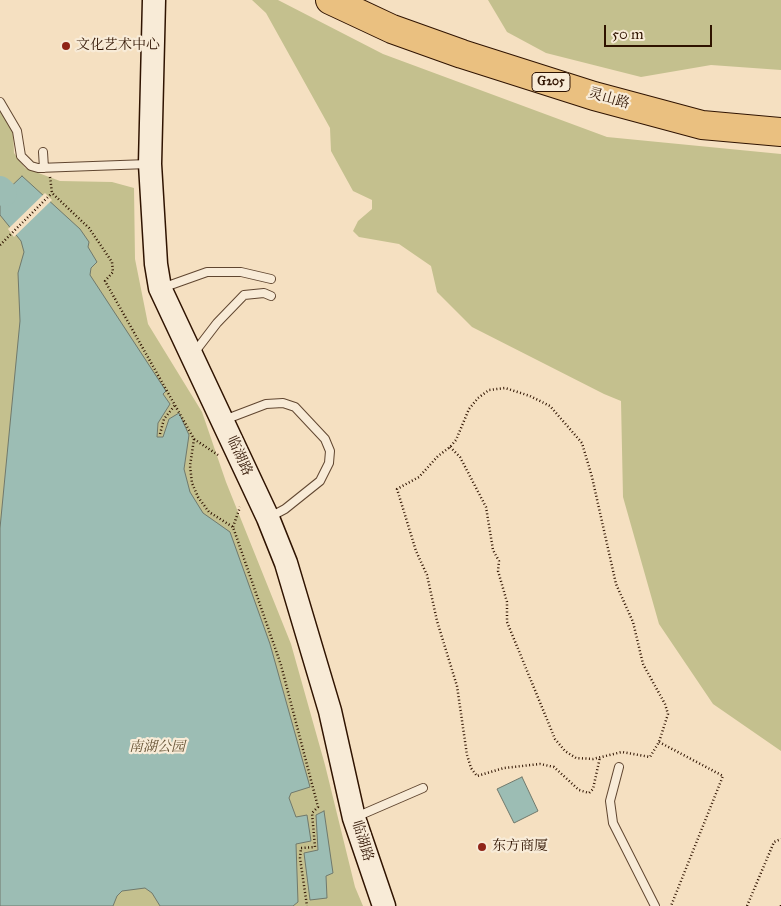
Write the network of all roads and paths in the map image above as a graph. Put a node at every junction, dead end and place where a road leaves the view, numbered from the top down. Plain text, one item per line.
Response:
1 (154, 0) edge
2 (330, 0) edge
3 (0, 102) edge
4 (781, 132) edge
5 (43, 152) dead end
6 (150, 164) junction
7 (47, 168) junction
8 (52, 193) junction
9 (0, 244) edge
10 (271, 280) dead end
11 (160, 288) junction
12 (270, 296) dead end
13 (192, 356) junction
14 (175, 406) junction
15 (223, 421) junction
16 (160, 434) dead end
17 (194, 439) junction
18 (450, 447) junction
19 (220, 456) dead end
20 (240, 507) dead end
21 (268, 518) junction
22 (233, 527) junction
23 (659, 742) junction
24 (600, 758) junction
25 (619, 767) dead end
26 (423, 788) dead end
27 (354, 818) junction
28 (781, 839) edge
29 (307, 906) edge
30 (384, 906) edge
31 (654, 906) edge
32 (671, 906) edge
33 (747, 906) edge

1 - 6 street, 临湖路
2 - 4 highway, 灵山路 / G205
3 - 7 lane
5 - 7 lane
6 - 7 lane
6 - 11 street, 临湖路
7 - 8 path
8 - 9 path
8 - 14 path
10 - 11 lane
11 - 13 street, 临湖路
12 - 13 lane
13 - 15 street, 临湖路
14 - 16 path
14 - 17 path
15 - 21 street, 临湖路
15 - 21 lane
17 - 19 path
17 - 22 path
18 - 23 path
18 - 24 path
18 - 24 path
20 - 22 path
21 - 27 street, 临湖路
22 - 29 path
23 - 24 path
23 - 32 path
25 - 31 lane
26 - 27 lane
27 - 30 street, 临湖路
28 - 33 path

